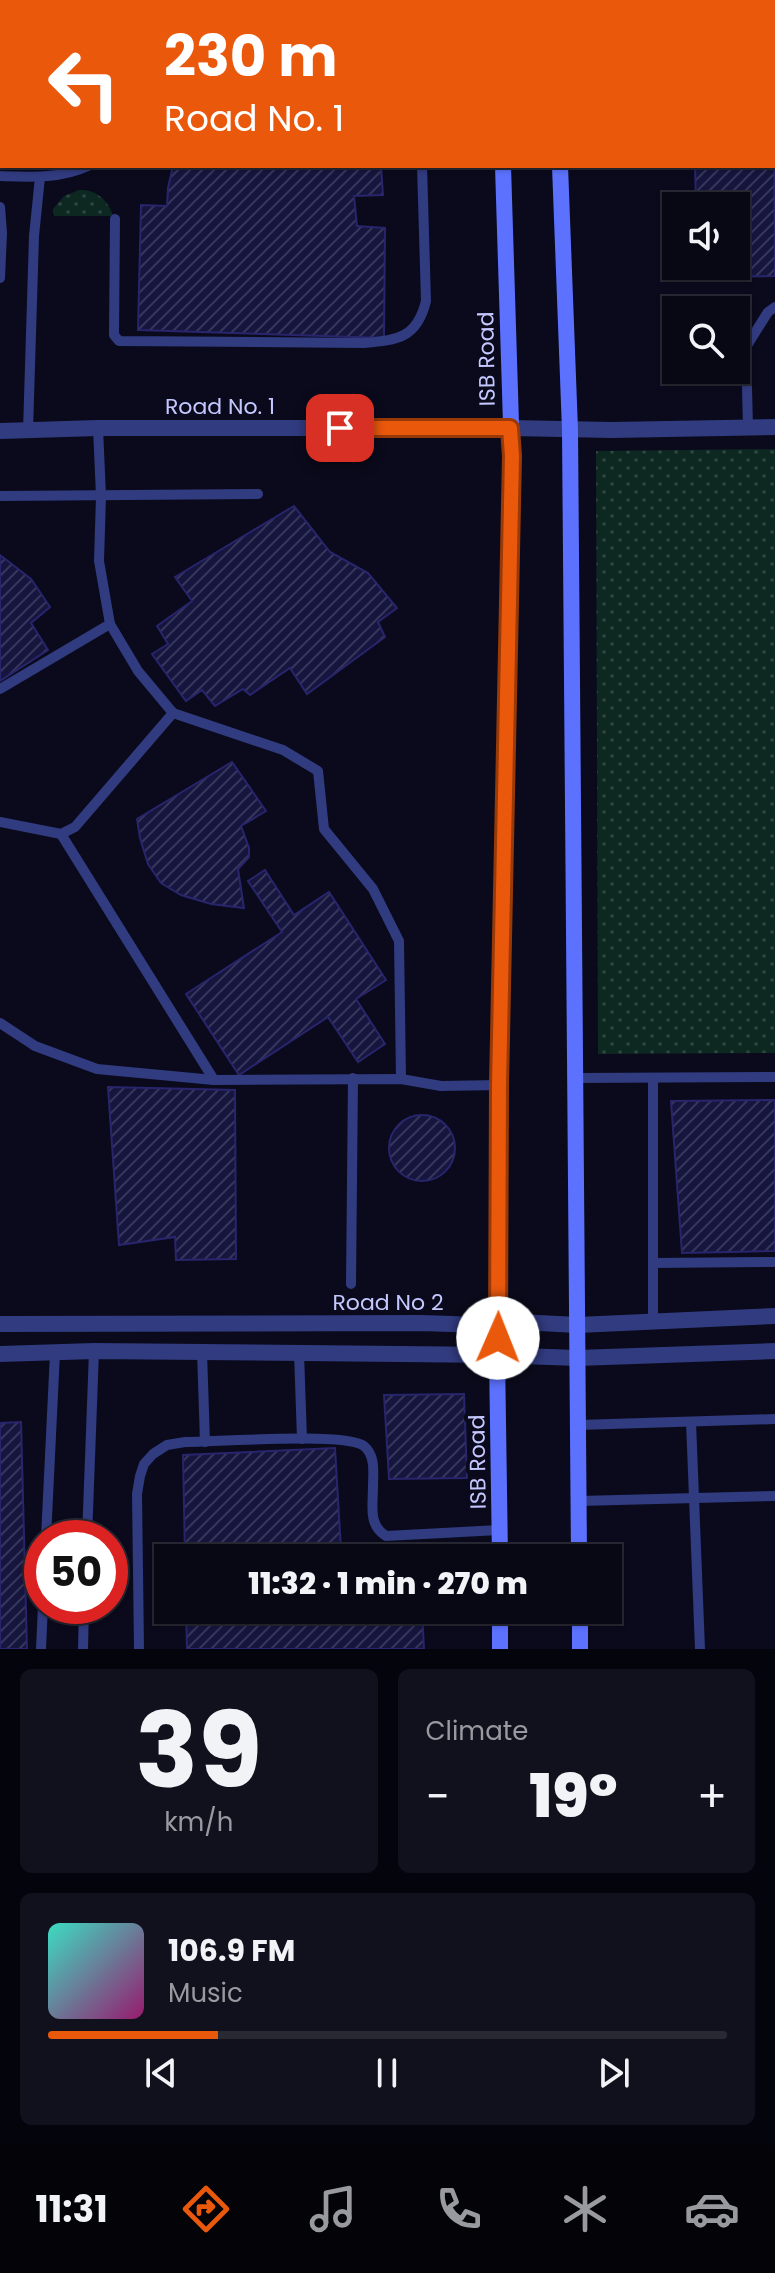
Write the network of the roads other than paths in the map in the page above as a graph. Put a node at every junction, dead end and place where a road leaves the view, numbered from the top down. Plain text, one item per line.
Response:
1 (82, 168) edge
2 (422, 168) edge
3 (503, 168) edge
4 (560, 168) edge
5 (0, 176) edge
6 (40, 177) junction
7 (0, 207) edge
8 (115, 219) dead end
9 (0, 278) edge
10 (773, 311) edge
11 (775, 427) edge
12 (98, 428) junction
13 (510, 428) junction
14 (748, 428) junction
15 (570, 430) junction
16 (0, 431) edge
17 (28, 431) junction
18 (258, 494) dead end
19 (0, 496) edge
20 (101, 496) junction
21 (110, 624) junction
22 (0, 689) edge
23 (173, 713) junction
24 (0, 823) edge
25 (61, 834) junction
26 (0, 1023) edge
27 (775, 1077) edge
28 (353, 1078) junction
29 (576, 1078) junction
30 (653, 1078) junction
31 (401, 1079) junction
32 (214, 1080) junction
33 (499, 1085) junction
34 (775, 1262) edge
35 (653, 1263) junction
36 (351, 1284) dead end
37 (775, 1316) edge
38 (499, 1321) junction
39 (653, 1321) junction
40 (0, 1324) edge
41 (578, 1325) junction
42 (94, 1351) junction
43 (775, 1351) edge
44 (202, 1352) junction
45 (55, 1353) junction
46 (299, 1353) junction
47 (0, 1354) edge
48 (497, 1355) junction
49 (577, 1358) junction
50 (775, 1419) edge
51 (691, 1422) junction
52 (578, 1425) junction
53 (302, 1439) junction
54 (205, 1442) junction
55 (775, 1496) edge
56 (693, 1498) junction
57 (579, 1501) junction
58 (47, 1520) edge
59 (88, 1520) edge
60 (499, 1530) junction
61 (500, 1544) edge
62 (579, 1544) edge
63 (42, 1624) edge
64 (84, 1624) edge
65 (500, 1624) edge
66 (580, 1624) edge
67 (41, 1649) edge
68 (83, 1649) edge
69 (139, 1649) edge
70 (500, 1649) edge
71 (580, 1649) edge
72 (700, 1649) edge

1 - 6 lane
2 - 8 lane
3 - 13 main road, ISB Road
4 - 15 main road
5 - 6 lane
6 - 17 lane
7 - 9 lane
10 - 14 lane
11 - 14 street, Road No. 1
12 - 13 street, Road No. 1
12 - 17 street, Road No. 1
12 - 20 lane
13 - 15 street, Road No. 1
13 - 33 main road, ISB Road
14 - 15 street, Road No. 1
15 - 29 main road
16 - 17 street, Road No. 1
18 - 20 lane
19 - 20 lane
20 - 21 lane
21 - 22 lane
21 - 23 lane
23 - 25 lane
23 - 31 lane
24 - 25 lane
25 - 32 lane
26 - 32 lane
27 - 30 lane
28 - 31 lane
28 - 32 lane
28 - 36 lane
29 - 30 lane
29 - 41 main road
30 - 35 lane
31 - 33 lane
33 - 38 main road, ISB Road
34 - 35 lane
35 - 39 lane
37 - 39 street, Road No 2
38 - 40 street, Road No 2
38 - 41 street, Road No 2
38 - 48 main road, ISB Road
39 - 41 street, Road No 2
41 - 49 main road
42 - 44 street
42 - 45 street
42 - 59 lane
43 - 49 street
44 - 46 street
44 - 54 lane
45 - 47 street
45 - 58 lane
46 - 48 street
46 - 53 lane
48 - 49 street
48 - 60 main road, ISB Road
49 - 52 main road
50 - 51 lane
51 - 52 lane
51 - 56 lane
52 - 57 main road
53 - 54 lane
53 - 60 lane
54 - 69 lane
55 - 56 lane
56 - 57 lane
56 - 72 lane
57 - 62 main road
60 - 61 main road, ISB Road
63 - 67 lane
64 - 68 lane
65 - 70 main road
66 - 71 main road

